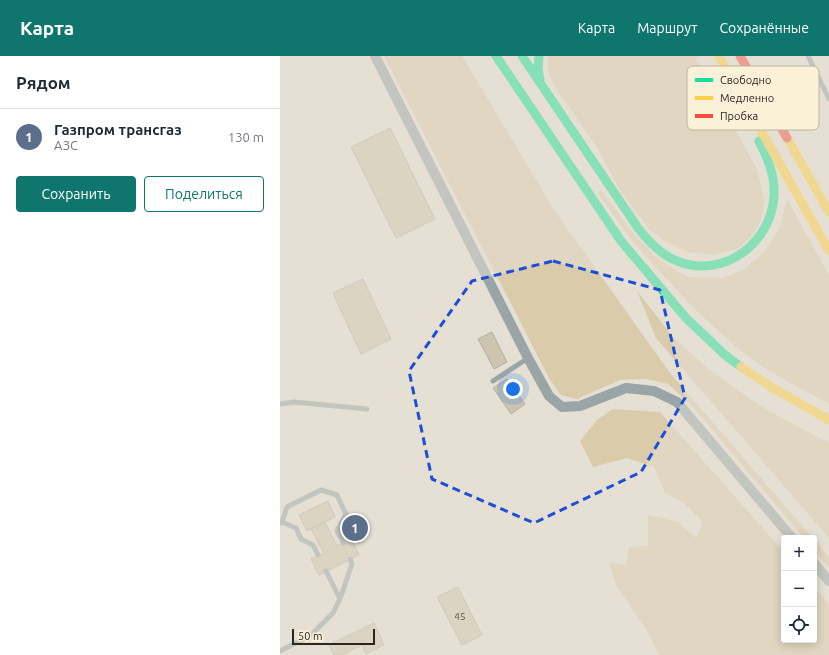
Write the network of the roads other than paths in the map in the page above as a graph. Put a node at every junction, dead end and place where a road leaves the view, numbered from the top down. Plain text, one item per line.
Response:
1 (375, 56) edge
2 (496, 56) edge
3 (501, 56) edge
4 (539, 56) edge
5 (719, 56) edge
6 (808, 56) edge
7 (524, 57) edge
8 (725, 66) edge
9 (813, 66) edge
10 (819, 79) edge
11 (541, 83) junction
12 (522, 96) junction
13 (829, 99) edge
14 (754, 130) edge
15 (761, 130) edge
16 (782, 130) edge
17 (829, 212) edge
18 (829, 251) edge
19 (528, 358) junction
20 (493, 381) dead end
21 (280, 404) edge
22 (367, 408) dead end
23 (829, 420) edge
24 (281, 523) edge
25 (789, 535) edge
26 (343, 543) dead end
27 (318, 555) dead end
28 (350, 559) dead end
29 (817, 567) edge
30 (326, 572) dead end
31 (829, 581) edge
32 (340, 599) junction
33 (280, 651) edge

1 - 19 street
2 - 12 main road
3 - 7 main road
4 - 11 main road
5 - 8 main road
6 - 9 lane
7 - 11 main road
7 - 12 main road
10 - 13 lane
11 - 14 main road
12 - 23 main road
15 - 18 main road
16 - 17 main road
19 - 20 lane
19 - 25 street
21 - 22 lane
24 - 26 lane
24 - 27 lane
28 - 32 lane
29 - 31 street
30 - 32 lane
32 - 33 lane

